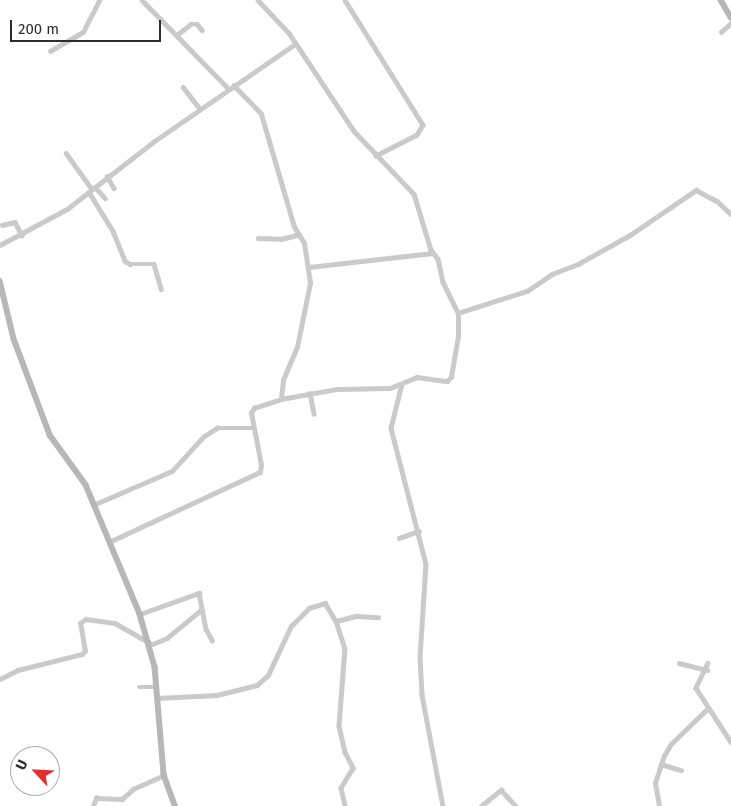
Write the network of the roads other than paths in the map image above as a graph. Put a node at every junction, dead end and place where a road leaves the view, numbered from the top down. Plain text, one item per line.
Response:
1 (99, 0) edge
2 (142, 0) edge
3 (258, 0) edge
4 (345, 0) edge
5 (721, 0) edge
6 (731, 18) edge
7 (731, 23) edge
8 (202, 30) dead end
9 (721, 32) dead end
10 (178, 34) junction
11 (295, 44) junction
12 (50, 51) dead end
13 (183, 87) dead end
14 (232, 87) junction
15 (200, 109) junction
16 (66, 153) dead end
17 (376, 156) junction
18 (107, 176) junction
19 (114, 188) dead end
20 (92, 189) junction
21 (105, 198) dead end
22 (731, 214) edge
23 (2, 225) dead end
24 (22, 234) junction
25 (297, 235) junction
26 (258, 238) dead end
27 (0, 245) edge
28 (432, 253) junction
29 (309, 267) junction
30 (0, 282) edge
31 (161, 289) dead end
32 (458, 313) junction
33 (402, 384) junction
34 (310, 392) junction
35 (281, 399) junction
36 (314, 414) dead end
37 (253, 428) junction
38 (93, 505) junction
39 (419, 532) junction
40 (399, 538) dead end
41 (109, 542) junction
42 (201, 610) junction
43 (140, 614) junction
44 (378, 617) dead end
45 (336, 620) junction
46 (212, 640) dead end
47 (150, 644) junction
48 (679, 662) dead end
49 (708, 663) dead end
50 (707, 670) junction
51 (0, 679) edge
52 (139, 687) dead end
53 (156, 687) junction
54 (157, 698) junction
55 (708, 709) junction
56 (731, 730) edge
57 (726, 733) junction
58 (731, 742) edge
59 (661, 764) junction
60 (682, 770) dead end
61 (164, 776) junction
62 (93, 806) edge
63 (175, 806) edge
64 (345, 806) edge
65 (443, 806) edge
66 (481, 806) edge
67 (516, 806) edge
68 (659, 806) edge

1 - 12 street
2 - 10 street
3 - 11 street
4 - 17 street
5 - 6 street
7 - 9 street
8 - 10 street
10 - 14 street
11 - 14 street
11 - 17 street
13 - 15 street
14 - 15 street
14 - 25 street
15 - 18 street
16 - 20 street
17 - 28 street
18 - 19 street
18 - 20 street
20 - 21 street
20 - 24 street
20 - 31 street
22 - 32 street
23 - 24 street
24 - 27 street
25 - 26 street
25 - 29 street
28 - 29 street
28 - 32 street
29 - 35 street
30 - 38 street
32 - 33 street
33 - 34 street
33 - 39 street
34 - 35 street
34 - 36 street
35 - 37 street
37 - 38 street
37 - 41 street
38 - 41 street
39 - 40 street
39 - 65 street
41 - 43 street
42 - 43 street
42 - 46 street
42 - 47 street
43 - 47 street
44 - 45 street
45 - 54 street
45 - 64 street
47 - 51 street
47 - 53 street
48 - 50 street
49 - 50 street
50 - 55 street
52 - 53 street
53 - 54 street
54 - 61 street
55 - 57 street
55 - 59 street
56 - 57 street
57 - 58 street
59 - 60 street
59 - 68 street
61 - 62 street
61 - 63 street
66 - 67 street

